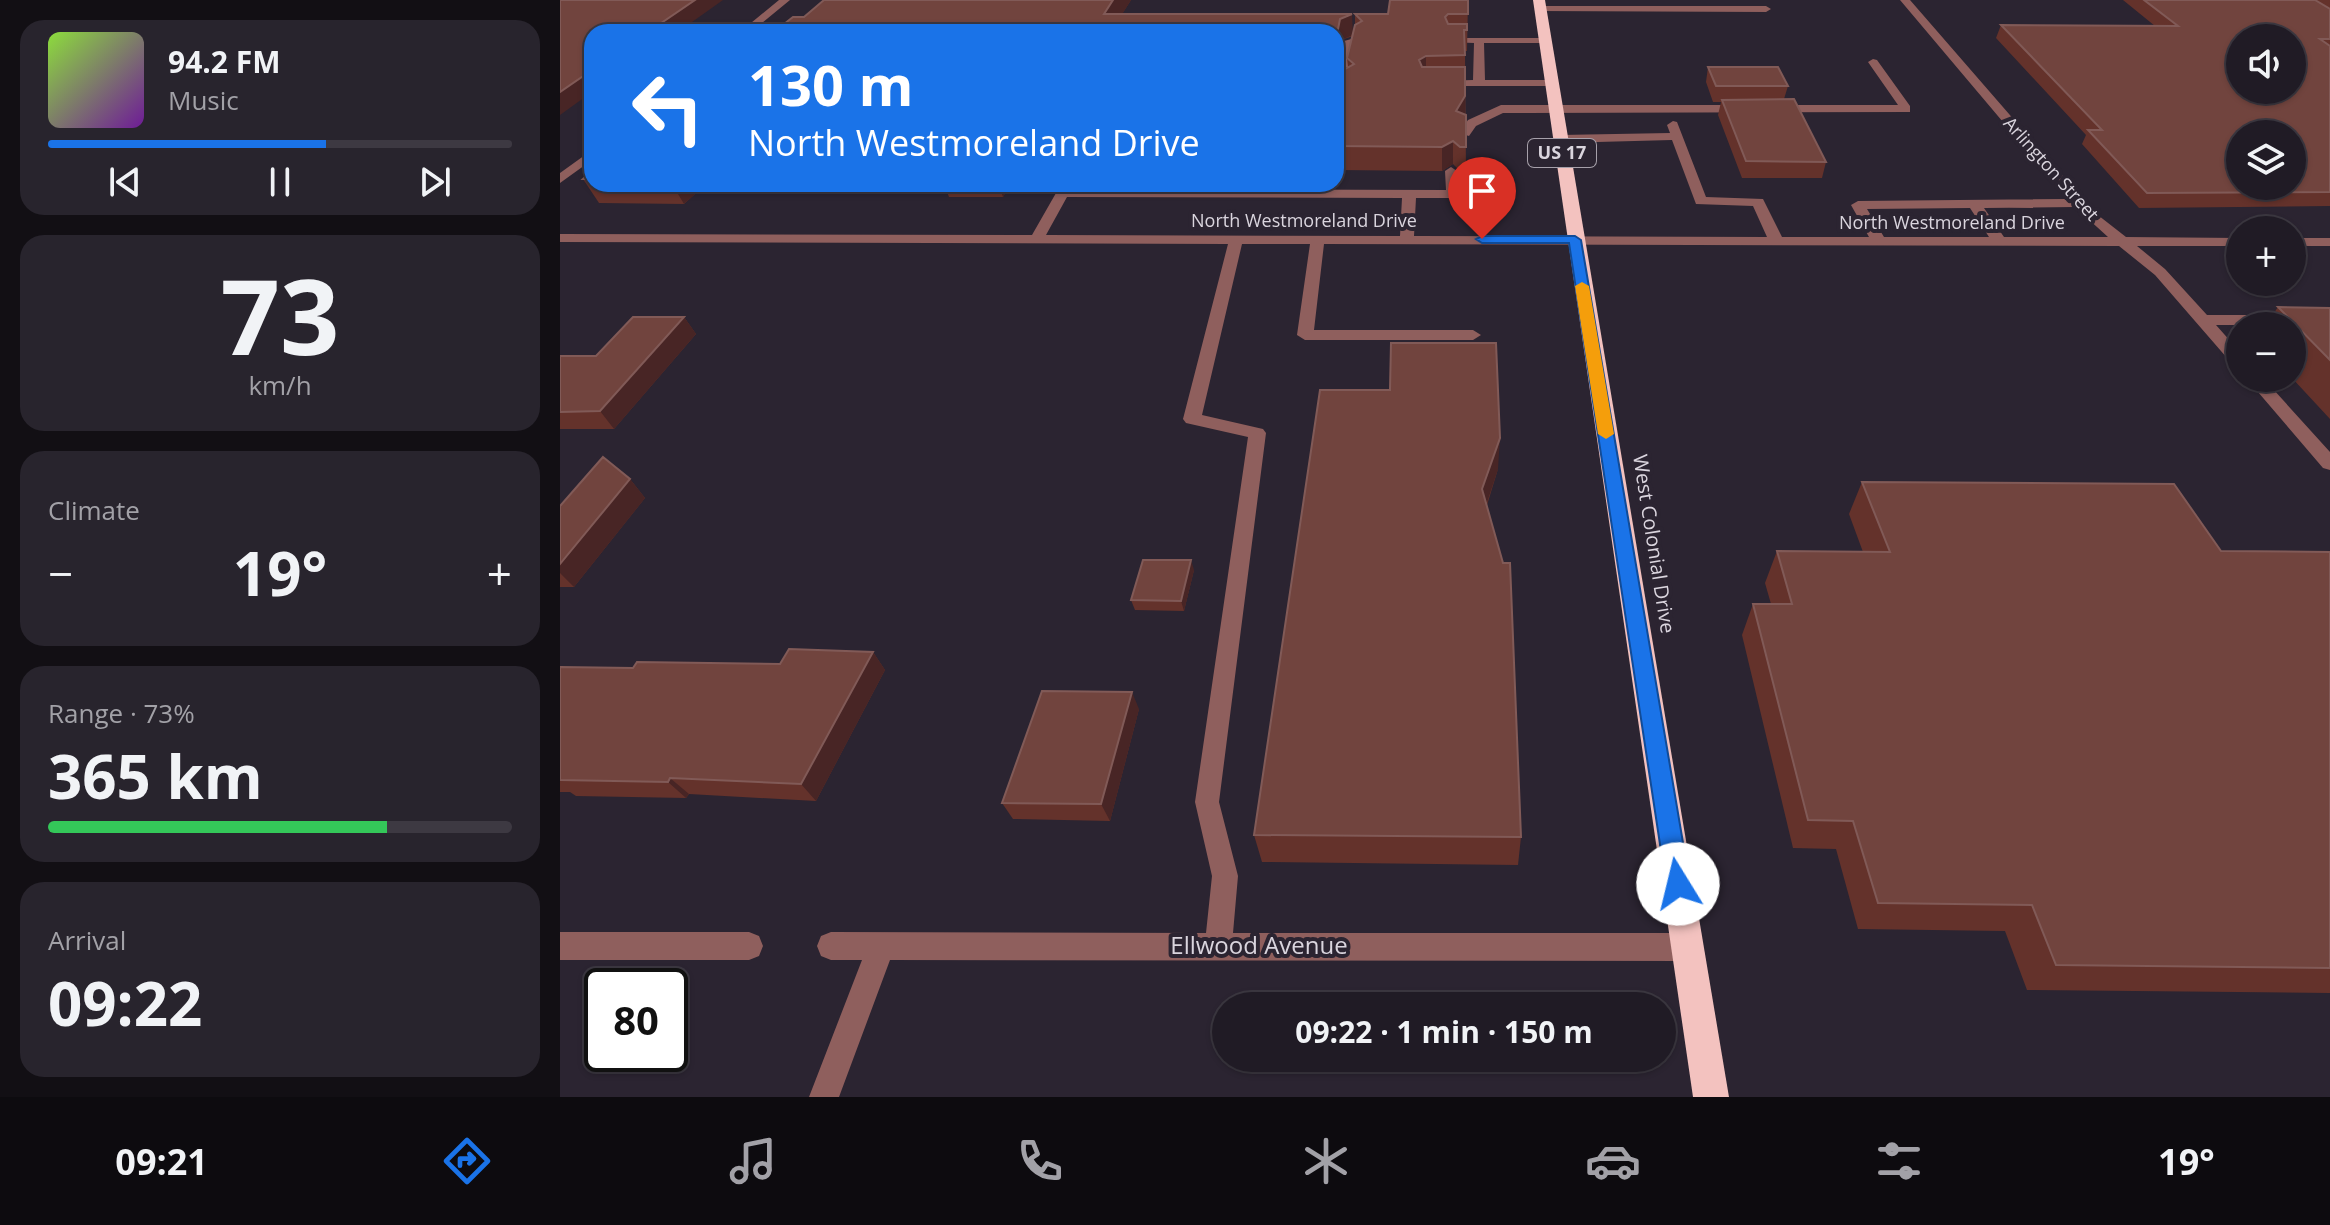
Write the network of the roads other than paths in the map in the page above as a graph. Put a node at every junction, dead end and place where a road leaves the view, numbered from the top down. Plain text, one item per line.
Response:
1 (785, 0) edge
2 (1905, 0) edge
3 (1540, 4) edge
4 (1766, 9) dead end
5 (755, 24) edge
6 (1452, 40) edge
7 (1479, 40) junction
8 (1543, 40) junction
9 (1355, 41) edge
10 (1873, 62) dead end
11 (1344, 63) edge
12 (1479, 83) junction
13 (1550, 83) junction
14 (1426, 84) edge
15 (1555, 108) junction
16 (1465, 133) edge
17 (1560, 139) junction
18 (584, 160) edge
19 (1451, 171) edge
20 (560, 179) edge
21 (1063, 192) edge
22 (1262, 192) edge
23 (1409, 195) junction
24 (2079, 203) junction
25 (1974, 204) junction
26 (560, 238) edge
27 (1037, 239) junction
28 (1236, 239) junction
29 (1318, 239) junction
30 (1407, 239) junction
31 (1575, 240) junction
32 (1776, 240) junction
33 (1879, 241) junction
34 (1999, 241) junction
35 (2122, 242) junction
36 (2226, 242) edge
37 (2306, 242) edge
38 (2330, 242) edge
39 (2203, 320) junction
40 (2330, 320) edge
41 (1473, 335) dead end
42 (2226, 346) edge
43 (2266, 392) edge
44 (2330, 464) edge
45 (560, 946) edge
46 (749, 946) dead end
47 (831, 946) dead end
48 (881, 946) junction
49 (1218, 947) junction
50 (1688, 947) junction
51 (824, 1097) edge
52 (1711, 1097) edge

1 - 5 street
2 - 24 street, Arlington Street
3 - 4 street
3 - 8 highway, West Colonial Drive / US 17
6 - 7 street
7 - 8 street
7 - 12 street
8 - 13 highway, West Colonial Drive / US 17
9 - 11 street
10 - 15 street
12 - 13 street
12 - 14 street
13 - 15 highway, West Colonial Drive / US 17
15 - 16 street
15 - 17 highway, West Colonial Drive / US 17
17 - 31 highway, West Colonial Drive / US 17
17 - 32 street
18 - 20 street
19 - 23 street
21 - 27 street
22 - 23 street
23 - 30 street
24 - 25 street
24 - 35 street, Arlington Street
25 - 33 street
25 - 34 street
26 - 27 street, North Westmoreland Drive
27 - 28 street, North Westmoreland Drive
28 - 29 street, North Westmoreland Drive
28 - 49 street
29 - 30 street, North Westmoreland Drive
29 - 41 street
30 - 31 street, North Westmoreland Drive
31 - 32 street, North Westmoreland Drive
31 - 50 highway, West Colonial Drive / US 17
32 - 33 street, North Westmoreland Drive
33 - 34 street, North Westmoreland Drive
34 - 35 street, North Westmoreland Drive
35 - 36 street, North Westmoreland Drive
35 - 39 street, Arlington Street
37 - 38 street
39 - 40 street
39 - 42 street, Arlington Street
43 - 44 street
45 - 46 street
47 - 48 street, Ellwood Avenue
48 - 49 street, Ellwood Avenue
48 - 51 street
49 - 50 street, Ellwood Avenue
50 - 52 highway, West Colonial Drive / US 17

